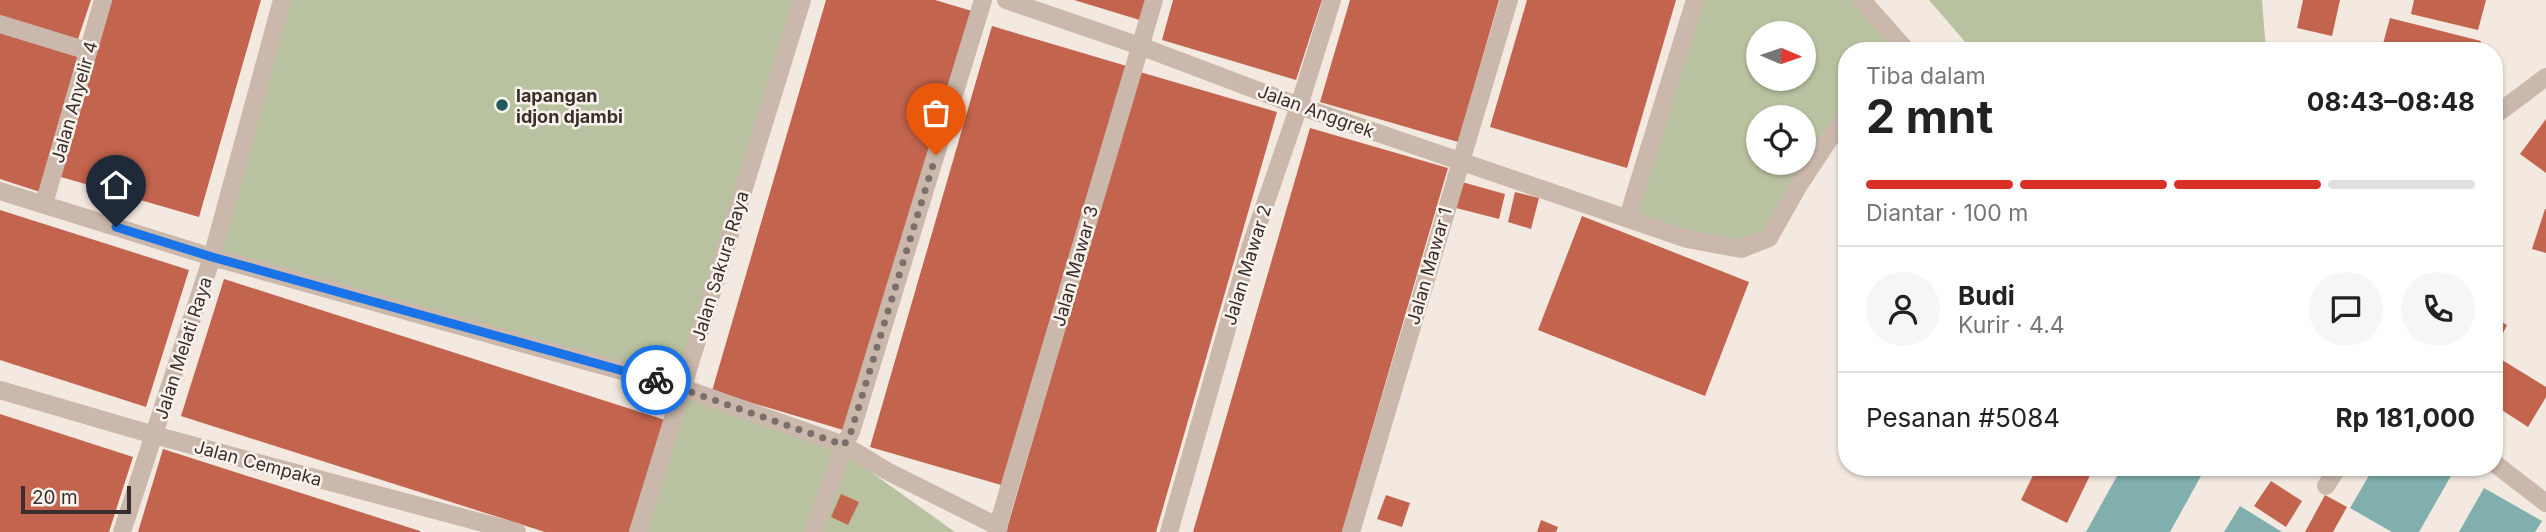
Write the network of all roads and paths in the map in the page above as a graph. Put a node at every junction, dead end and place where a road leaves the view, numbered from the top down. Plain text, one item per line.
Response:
1 (103, 0) edge
2 (282, 0) edge
3 (802, 0) edge
4 (984, 0) edge
5 (1006, 0) edge
6 (1154, 0) edge
7 (1332, 0) edge
8 (1509, 0) edge
9 (1695, 0) edge
10 (1862, 0) edge
11 (0, 24) edge
12 (1895, 42) edge
13 (1140, 46) junction
14 (88, 51) junction
15 (2546, 77) edge
16 (1300, 106) junction
17 (2503, 109) edge
18 (1838, 126) edge
19 (1460, 162) junction
20 (0, 191) edge
21 (44, 204) junction
22 (1628, 217) junction
23 (212, 257) junction
24 (683, 388) junction
25 (0, 390) edge
26 (154, 435) junction
27 (844, 445) junction
28 (2503, 470) edge
29 (2332, 476) edge
30 (2326, 486) dead end
31 (2546, 503) edge
32 (997, 530) edge
33 (122, 532) edge
34 (517, 532) edge
35 (638, 532) edge
36 (813, 532) edge
37 (1170, 532) edge
38 (1351, 532) edge

1 - 14 street, Jalan Anyelir 4
2 - 23 street, Jalan Melati Raya
3 - 24 street, Jalan Sakura Raya
4 - 27 street
5 - 13 street, Jalan Anggrek
6 - 13 street, Jalan Mawar 3
7 - 16 street, Jalan Mawar 2
8 - 19 street, Jalan Mawar 1
9 - 22 street
10 - 12 street
11 - 14 street
13 - 16 street, Jalan Anggrek
13 - 32 street, Jalan Mawar 3
14 - 21 street, Jalan Anyelir 4
15 - 17 street
16 - 19 street, Jalan Anggrek
16 - 37 street, Jalan Mawar 2
18 - 22 street, Jalan Anggrek
19 - 22 street, Jalan Anggrek
19 - 38 street, Jalan Mawar 1
20 - 21 street
21 - 23 street
23 - 24 street
23 - 26 street, Jalan Melati Raya
24 - 27 street
24 - 35 street, Jalan Sakura Raya
25 - 26 street, Jalan Cempaka
26 - 33 street, Jalan Melati Raya
26 - 34 street, Jalan Cempaka
27 - 32 street
27 - 36 street
28 - 31 street
29 - 30 street

